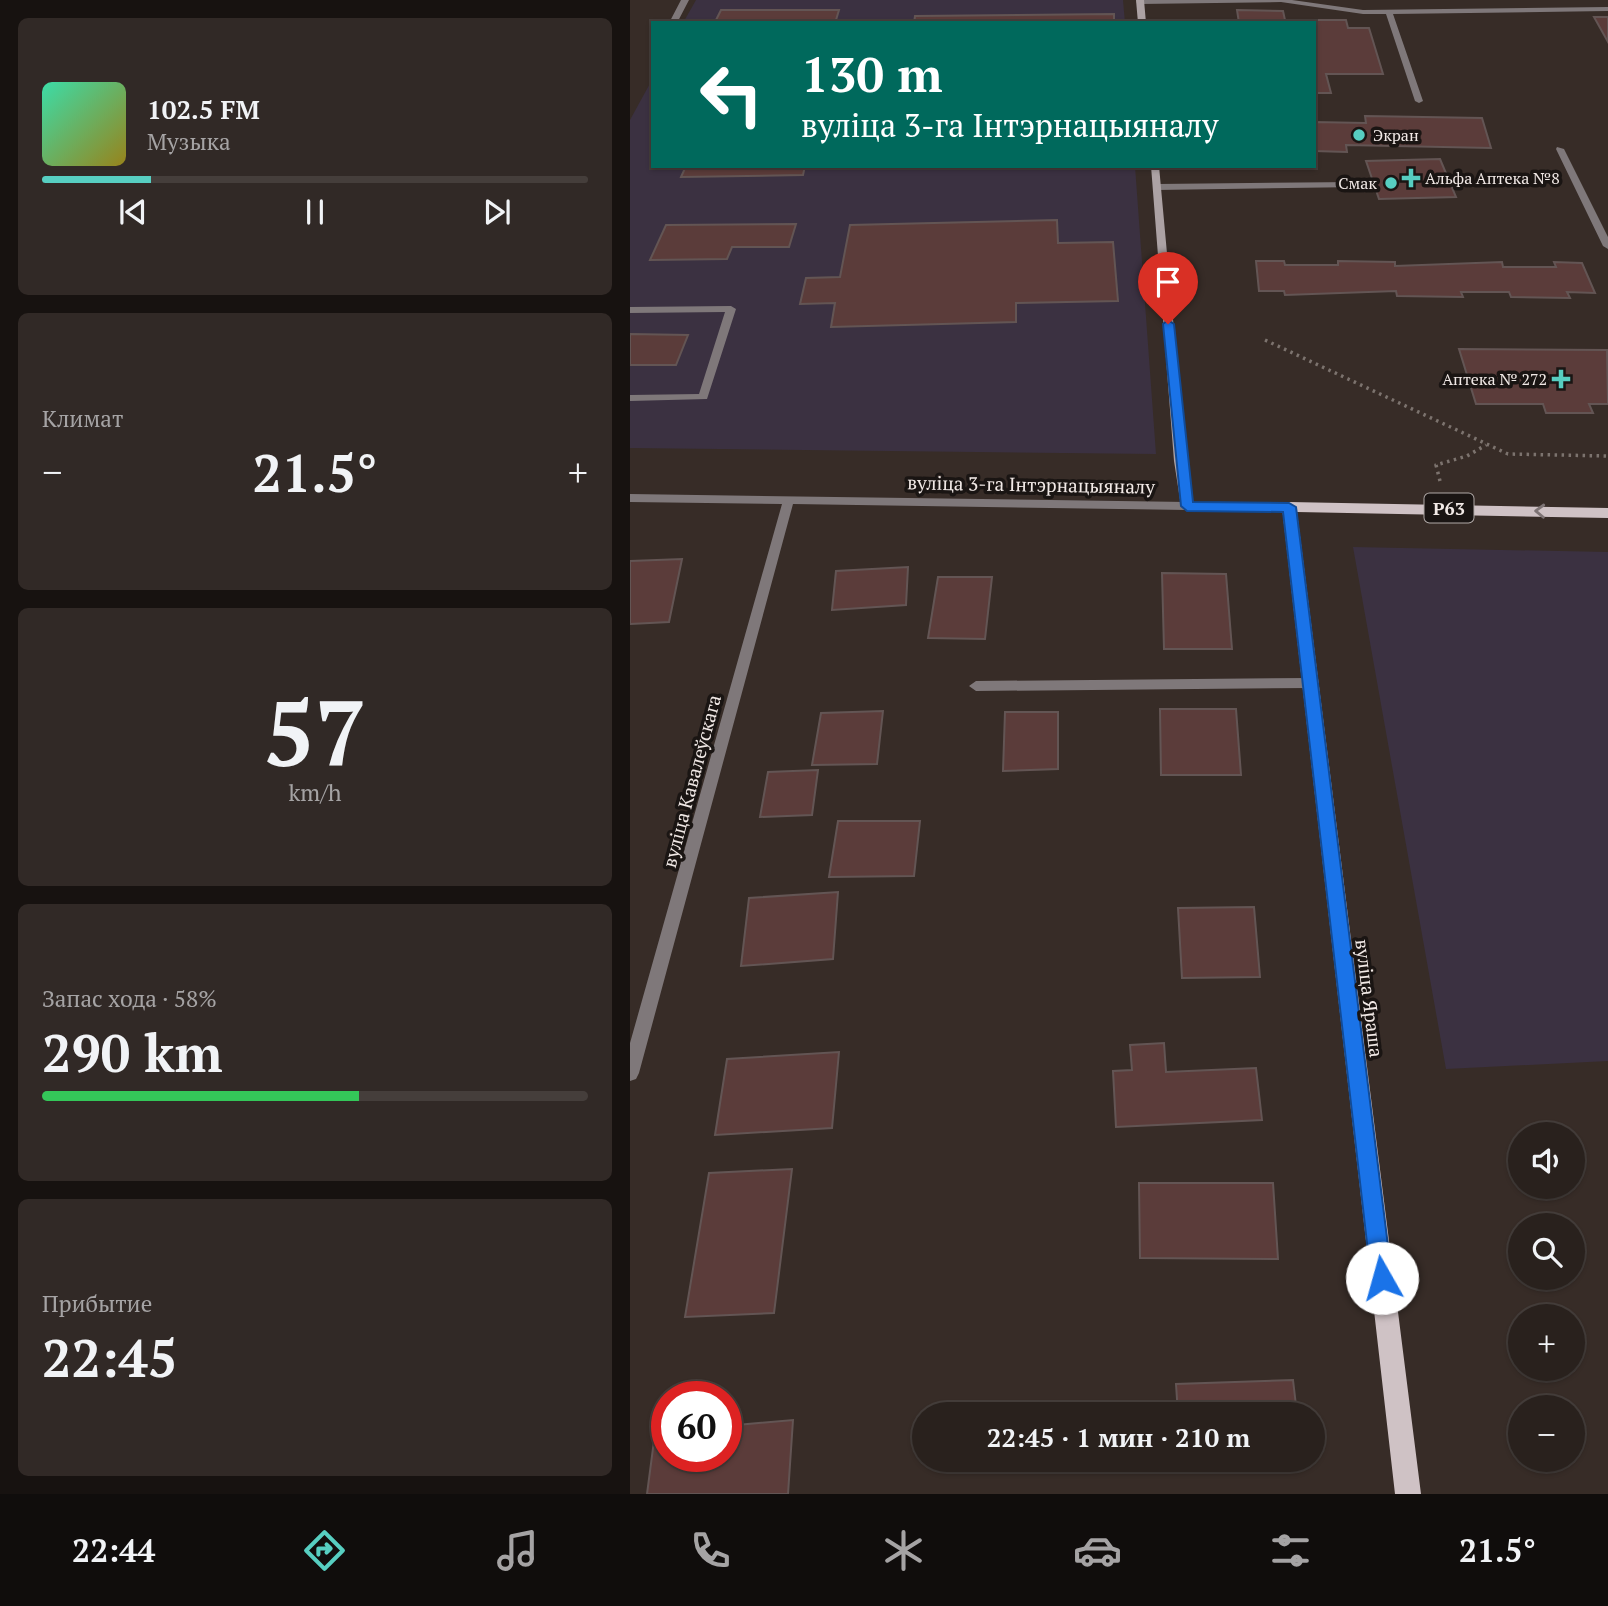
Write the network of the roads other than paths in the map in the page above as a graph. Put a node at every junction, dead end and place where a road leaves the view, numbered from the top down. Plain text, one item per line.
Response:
1 (685, 0) edge
2 (1140, 1) edge
3 (1192, 1) edge
4 (1284, 1) edge
5 (1608, 9) edge
6 (1389, 12) junction
7 (674, 21) edge
8 (1142, 21) edge
9 (1419, 101) dead end
10 (1560, 149) dead end
11 (1155, 168) edge
12 (1357, 185) dead end
13 (1157, 187) junction
14 (1608, 246) edge
15 (630, 310) edge
16 (630, 398) edge
17 (630, 498) edge
18 (789, 499) junction
19 (1187, 506) junction
20 (1289, 507) junction
21 (1608, 513) edge
22 (1308, 683) junction
23 (976, 686) dead end
24 (630, 1073) edge
25 (1408, 1494) edge

1 - 7 street
2 - 3 street
2 - 8 street
3 - 4 street
4 - 6 street
5 - 6 street
6 - 9 street
10 - 14 street
11 - 13 street
12 - 13 street
13 - 19 street
15 - 16 street
17 - 18 street, вуліца 3-га Інтэрнацыяналу
18 - 19 street, вуліца 3-га Інтэрнацыяналу
18 - 24 street, вуліца Кавалеўскага
19 - 20 street, вуліца 3-га Інтэрнацыяналу
21 -> 20 main road, вуліца 3-га Інтэрнацыяналу / Р63
20 - 22 main road, вуліца Яраша
22 - 23 street
22 - 25 main road, вуліца Яраша

